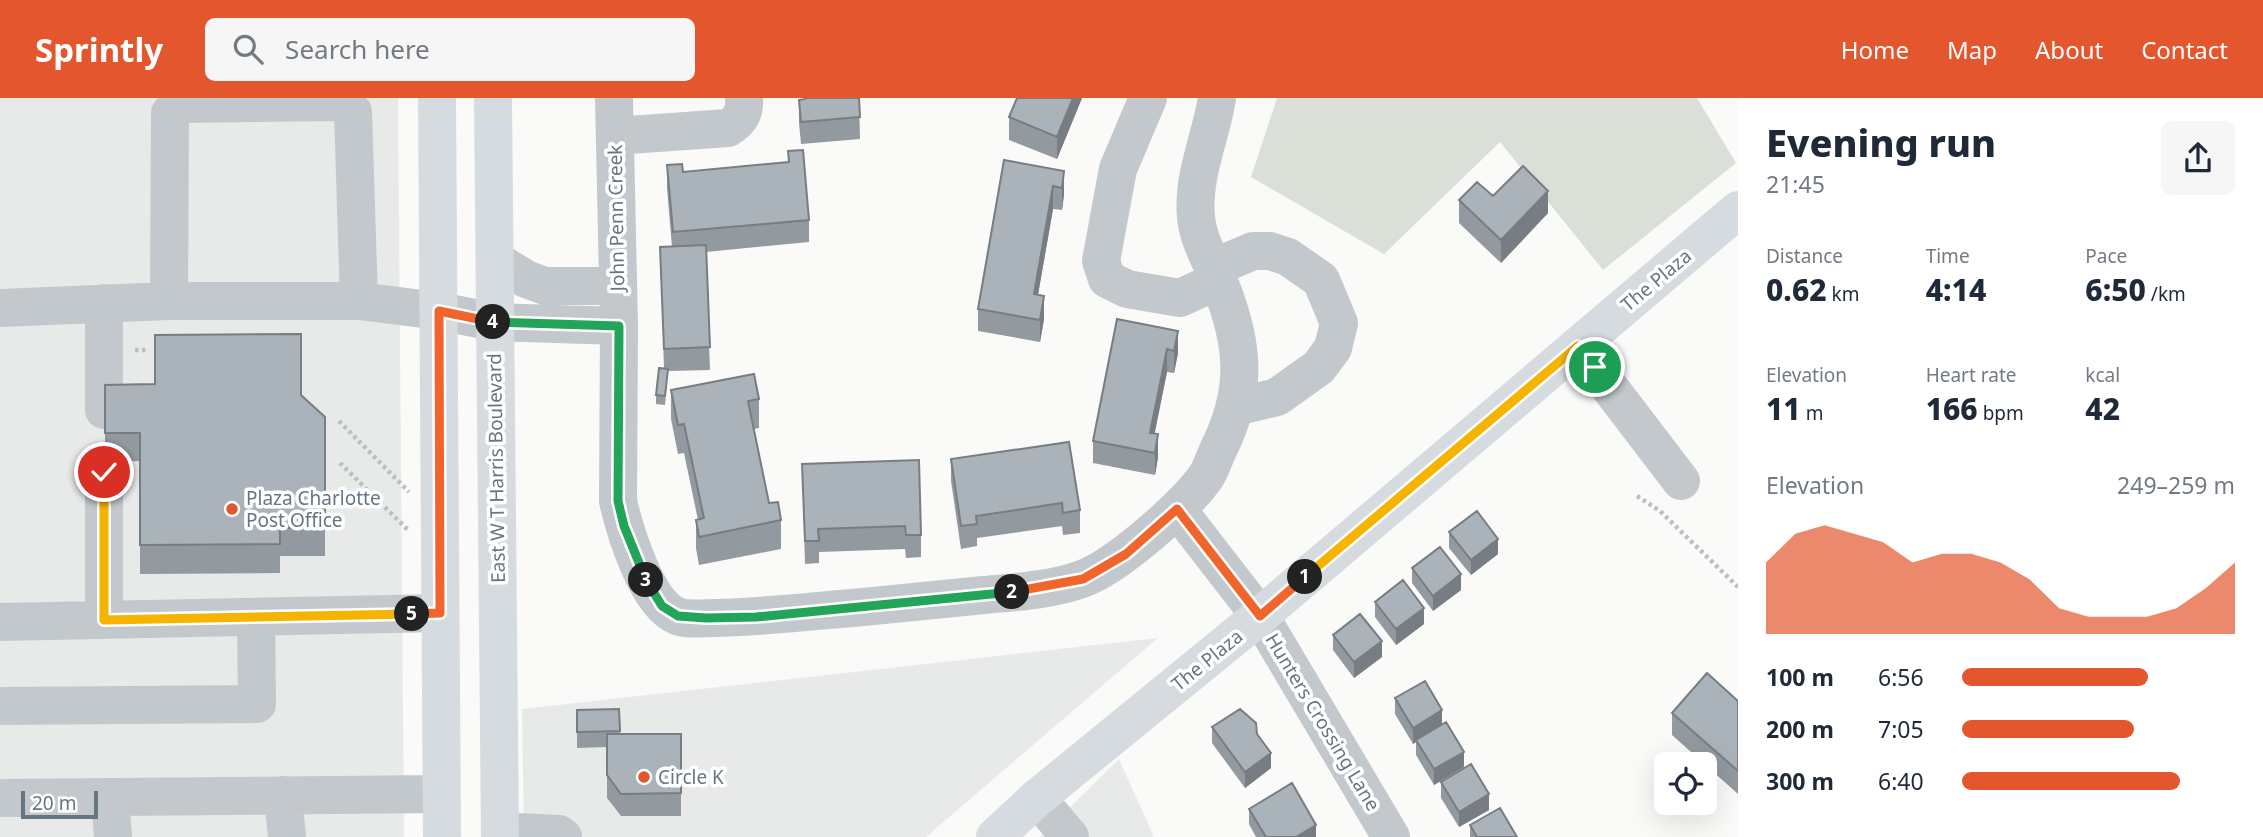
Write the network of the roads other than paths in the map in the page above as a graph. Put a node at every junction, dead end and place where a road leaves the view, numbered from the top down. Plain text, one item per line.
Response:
1 (437, 98) edge
2 (493, 98) edge
3 (614, 98) edge
4 (744, 98) edge
5 (1148, 98) edge
6 (1217, 98) edge
7 (615, 136) junction
8 (1738, 210) edge
9 (495, 260) junction
10 (1216, 274) junction
11 (618, 285) junction
12 (169, 301) junction
13 (359, 301) junction
14 (104, 303) junction
15 (0, 308) edge
16 (439, 311) junction
17 (494, 322) junction
18 (619, 326) junction
19 (1578, 346) junction
20 (1236, 407) junction
21 (104, 410) edge
22 (104, 472) dead end
23 (1681, 481) dead end
24 (1177, 509) junction
25 (440, 613) junction
26 (1260, 616) junction
27 (256, 617) junction
28 (104, 620) junction
29 (0, 622) edge
30 (0, 706) edge
31 (442, 794) junction
32 (282, 795) junction
33 (0, 797) edge
34 (110, 797) junction
35 (1037, 798) junction
36 (500, 834) edge
37 (113, 837) edge
38 (287, 837) edge
39 (442, 837) edge
40 (564, 837) edge
41 (995, 837) edge
42 (1070, 837) edge
43 (1391, 837) edge

1 - 16 main road
2 - 9 main road, East W T Harris Boulevard
3 - 7 street, John Penn Creek
4 - 7 street
5 - 10 street
6 - 10 street, John Penn Creek
7 - 11 street, John Penn Creek
8 - 19 main road, The Plaza
9 - 11 street
9 - 17 main road, East W T Harris Boulevard
10 - 20 street, John Penn Creek
10 - 20 street
11 - 18 street, John Penn Creek
12 - 13 street
12 - 13 street
12 - 14 street
13 - 16 street
14 - 15 street
14 - 21 street
16 - 17 street
16 - 25 main road
17 - 18 street
17 - 36 main road, East W T Harris Boulevard
18 - 24 street, John Penn Creek
19 - 23 street
19 - 26 main road, The Plaza
20 - 24 street, John Penn Creek
22 - 28 street
24 - 26 street, Hunters Crossing Lane
25 - 27 street
25 - 31 main road
26 - 35 main road, The Plaza
26 - 43 street, Hunters Crossing Lane
27 - 28 street
27 - 30 street
28 - 29 street
31 - 32 street
31 - 39 main road
32 - 34 street
32 - 38 street
33 - 34 street
34 - 37 street
35 - 41 main road, The Plaza
35 - 42 street
36 - 40 street

